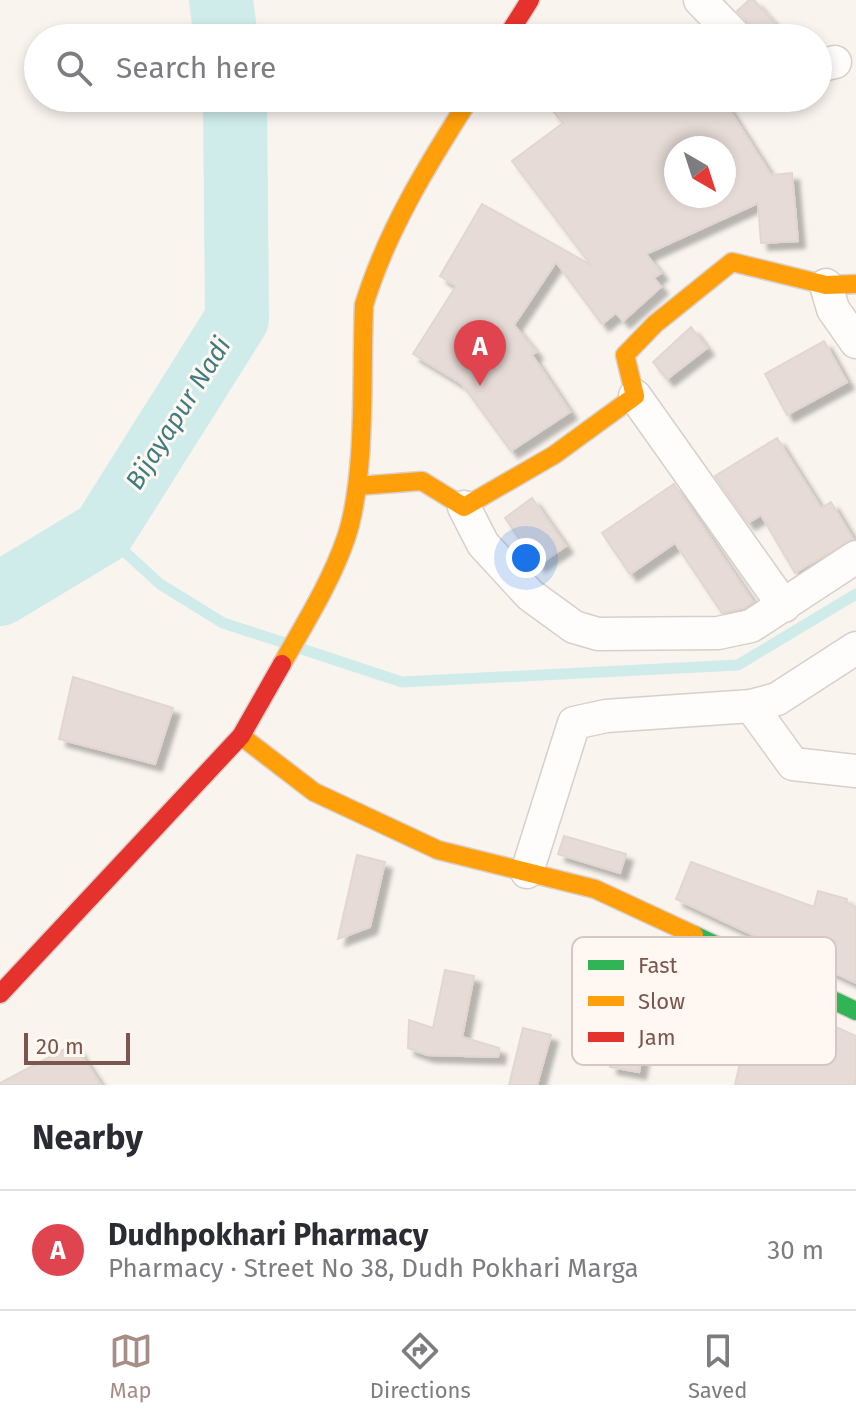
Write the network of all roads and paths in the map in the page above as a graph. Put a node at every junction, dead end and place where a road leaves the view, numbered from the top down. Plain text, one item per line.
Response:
1 (530, 0) edge
2 (700, 0) edge
3 (515, 24) edge
4 (723, 24) edge
5 (462, 112) edge
6 (841, 284) edge
7 (856, 342) edge
8 (635, 396) junction
9 (357, 486) junction
10 (464, 507) junction
11 (856, 557) edge
12 (784, 606) junction
13 (856, 648) edge
14 (751, 706) junction
15 (241, 736) junction
16 (856, 771) edge
17 (527, 872) junction
18 (698, 937) edge
19 (0, 994) edge
20 (836, 1002) edge
21 (856, 1011) edge

1 - 3 street
2 - 4 street
5 - 9 street
6 - 7 street
6 - 8 street
8 - 10 street
8 - 12 street
9 - 10 street
9 - 15 street
10 - 12 street
11 - 12 street
13 - 14 street
14 - 16 street
14 - 17 street
15 - 17 street
15 - 19 street
17 - 18 street
20 - 21 street

